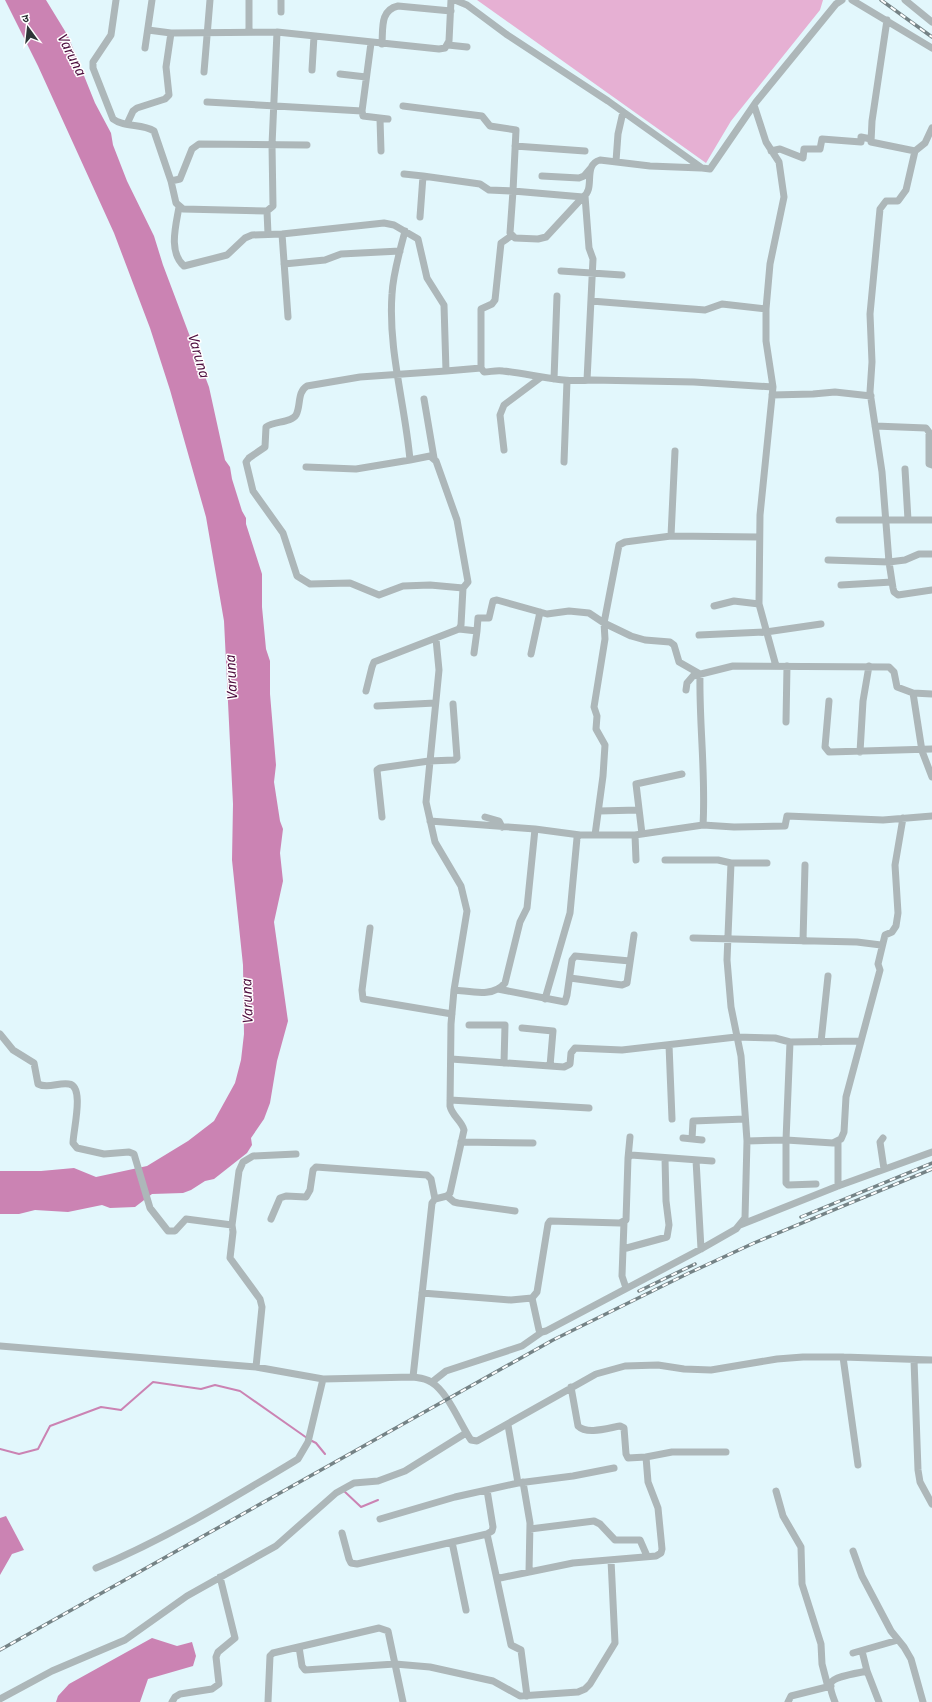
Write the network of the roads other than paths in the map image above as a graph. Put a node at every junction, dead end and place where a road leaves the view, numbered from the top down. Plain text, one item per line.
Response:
1 (116, 0) edge
2 (152, 0) edge
3 (210, 0) edge
4 (249, 0) edge
5 (282, 0) edge
6 (451, 0) edge
7 (455, 0) edge
8 (842, 0) edge
9 (852, 0) edge
10 (905, 0) edge
11 (451, 11) junction
12 (281, 12) dead end
13 (887, 20) junction
14 (932, 22) edge
15 (148, 30) junction
16 (249, 32) junction
17 (277, 32) junction
18 (171, 33) junction
19 (207, 34) junction
20 (314, 36) junction
21 (371, 42) junction
22 (382, 44) junction
23 (448, 45) junction
24 (145, 48) dead end
25 (467, 48) dead end
26 (932, 48) edge
27 (312, 70) dead end
28 (204, 72) dead end
29 (340, 74) dead end
30 (366, 77) junction
31 (207, 102) dead end
32 (274, 105) junction
33 (754, 105) junction
34 (403, 106) dead end
35 (362, 111) junction
36 (623, 112) junction
37 (388, 118) dead end
38 (380, 119) junction
39 (127, 124) junction
40 (932, 128) edge
41 (871, 139) junction
42 (272, 145) junction
43 (307, 146) dead end
44 (515, 146) junction
45 (381, 151) dead end
46 (585, 151) dead end
47 (771, 151) junction
48 (915, 151) junction
49 (616, 161) junction
50 (591, 168) junction
51 (702, 168) junction
52 (404, 174) dead end
53 (423, 176) junction
54 (542, 176) dead end
55 (171, 181) junction
56 (513, 191) junction
57 (584, 197) junction
58 (179, 207) junction
59 (267, 211) junction
60 (420, 217) dead end
61 (405, 231) junction
62 (268, 234) junction
63 (282, 234) junction
64 (511, 236) junction
65 (400, 251) junction
66 (284, 264) junction
67 (561, 271) dead end
68 (592, 273) junction
69 (622, 275) dead end
70 (558, 296) dead end
71 (591, 301) junction
72 (766, 309) junction
73 (288, 317) dead end
74 (481, 368) junction
75 (446, 371) junction
76 (396, 374) junction
77 (540, 378) junction
78 (554, 379) junction
79 (586, 380) junction
80 (567, 381) junction
81 (773, 387) junction
82 (772, 395) junction
83 (871, 396) junction
84 (424, 399) dead end
85 (875, 426) junction
86 (504, 450) dead end
87 (675, 451) dead end
88 (434, 458) junction
89 (410, 460) junction
90 (564, 462) dead end
91 (932, 465) edge
92 (306, 467) dead end
93 (905, 469) dead end
94 (839, 520) dead end
95 (886, 520) junction
96 (908, 520) junction
97 (932, 520) edge
98 (671, 536) junction
99 (759, 537) junction
100 (932, 554) edge
101 (828, 560) dead end
102 (889, 562) junction
103 (892, 582) junction
104 (841, 585) dead end
105 (463, 588) junction
106 (932, 590) edge
107 (758, 604) junction
108 (714, 606) dead end
109 (540, 612) junction
110 (604, 623) junction
111 (821, 624) dead end
112 (459, 629) junction
113 (477, 631) junction
114 (766, 632) junction
115 (699, 635) dead end
116 (436, 639) junction
117 (474, 653) dead end
118 (531, 654) dead end
119 (776, 666) junction
120 (787, 666) junction
121 (869, 666) junction
122 (700, 674) junction
123 (686, 690) dead end
124 (366, 691) dead end
125 (913, 693) junction
126 (932, 694) edge
127 (829, 701) dead end
128 (435, 703) junction
129 (453, 704) dead end
130 (377, 706) dead end
131 (786, 722) dead end
132 (932, 750) edge
133 (922, 751) junction
134 (860, 752) junction
135 (429, 761) junction
136 (682, 774) dead end
137 (932, 777) edge
138 (638, 810) junction
139 (599, 811) junction
140 (932, 816) edge
141 (382, 817) dead end
142 (485, 817) dead end
143 (903, 818) junction
144 (430, 821) junction
145 (702, 825) junction
146 (502, 827) junction
147 (535, 829) junction
148 (580, 835) junction
149 (595, 835) junction
150 (639, 835) junction
151 (636, 860) dead end
152 (665, 860) dead end
153 (731, 863) junction
154 (767, 863) dead end
155 (805, 865) dead end
156 (370, 928) dead end
157 (634, 936) dead end
158 (692, 938) dead end
159 (728, 939) junction
160 (803, 941) junction
161 (881, 945) junction
162 (630, 961) junction
163 (828, 976) dead end
164 (570, 978) junction
165 (454, 990) junction
166 (498, 990) junction
167 (545, 999) junction
168 (452, 1014) junction
169 (469, 1025) dead end
170 (522, 1028) dead end
171 (0, 1034) edge
172 (736, 1037) junction
173 (861, 1041) junction
174 (790, 1042) junction
175 (821, 1042) junction
176 (669, 1045) junction
177 (451, 1059) junction
178 (504, 1063) junction
179 (550, 1066) junction
180 (450, 1100) junction
181 (589, 1108) dead end
182 (672, 1119) dead end
183 (745, 1119) junction
184 (630, 1137) dead end
185 (683, 1138) dead end
186 (883, 1138) dead end
187 (692, 1139) junction
188 (702, 1140) dead end
189 (786, 1140) junction
190 (747, 1141) junction
191 (461, 1142) junction
192 (838, 1142) junction
193 (533, 1143) dead end
194 (932, 1152) edge
195 (296, 1154) dead end
196 (628, 1158) junction
197 (665, 1158) junction
198 (696, 1160) junction
199 (712, 1161) dead end
200 (884, 1169) junction
201 (816, 1184) dead end
202 (838, 1186) junction
203 (447, 1196) junction
204 (435, 1199) junction
205 (515, 1211) dead end
206 (271, 1219) dead end
207 (624, 1222) junction
208 (740, 1225) junction
209 (232, 1226) junction
210 (623, 1249) junction
211 (701, 1249) junction
212 (626, 1288) junction
213 (422, 1293) junction
214 (532, 1298) junction
215 (542, 1332) junction
216 (0, 1346) edge
217 (843, 1357) junction
218 (914, 1360) junction
219 (932, 1360) edge
220 (256, 1367) junction
221 (413, 1377) junction
222 (323, 1379) junction
223 (432, 1382) junction
224 (571, 1387) junction
225 (508, 1425) junction
226 (466, 1433) junction
227 (726, 1452) dead end
228 (646, 1457) junction
229 (858, 1465) dead end
230 (614, 1468) dead end
231 (521, 1482) junction
232 (487, 1490) junction
233 (776, 1491) dead end
234 (932, 1504) edge
235 (380, 1519) dead end
236 (530, 1529) junction
237 (342, 1533) dead end
238 (487, 1534) junction
239 (452, 1542) junction
240 (853, 1551) dead end
241 (647, 1556) junction
242 (610, 1560) junction
243 (96, 1568) dead end
244 (529, 1572) junction
245 (496, 1575) junction
246 (220, 1577) junction
247 (466, 1610) dead end
248 (898, 1640) junction
249 (299, 1647) junction
250 (862, 1650) junction
251 (853, 1653) dead end
252 (395, 1664) junction
253 (867, 1671) junction
254 (829, 1687) junction
255 (527, 1696) junction
256 (0, 1699) edge
257 (172, 1702) edge
258 (268, 1702) edge
259 (403, 1702) edge
260 (788, 1702) edge
261 (835, 1702) edge
262 (879, 1702) edge
263 (923, 1702) edge

1 - 39 street
2 - 15 street
3 - 19 street
4 - 16 street
5 - 12 street
6 - 11 street
7 - 36 street
8 - 33 street
9 - 13 street
10 - 14 street
11 - 22 street
11 - 23 street
13 - 26 street
13 - 41 street
15 - 18 street
15 - 24 street
16 - 17 street
16 - 19 street
17 - 20 street
17 - 32 street
18 - 19 street
18 - 39 street
19 - 28 street
20 - 21 street
20 - 27 street
21 - 22 street
21 - 30 street
22 - 23 street
23 - 25 street
29 - 30 street
30 - 35 street
31 - 32 street
32 - 35 street
32 - 42 street
33 - 47 street
33 - 51 street
34 - 44 street
35 - 38 street
36 - 49 street
36 - 51 street
37 - 38 street
38 - 45 street
39 - 55 street
40 - 48 street
41 - 47 street
41 - 48 street
42 - 43 street
42 - 55 street
42 - 59 street
44 - 46 street
44 - 56 street
47 - 72 street
48 - 83 street
49 - 50 street
49 - 51 street
50 - 54 street
50 - 57 street
52 - 53 street
53 - 56 street
53 - 60 street
55 - 58 street
56 - 57 street
56 - 64 street
57 - 64 street
57 - 68 street
58 - 59 street
58 - 62 street
59 - 62 street
61 - 63 street
61 - 65 street
61 - 75 street
62 - 63 street
63 - 66 street
64 - 74 street
65 - 66 street
65 - 76 street
66 - 73 street
67 - 68 street
68 - 69 street
68 - 71 street
70 - 78 street
71 - 72 street
71 - 79 street
72 - 81 street
74 - 75 street
74 - 77 street
75 - 76 street
76 - 89 street
76 - 105 street
77 - 78 street
77 - 86 street
78 - 80 street
79 - 80 street
79 - 81 street
80 - 90 street
81 - 82 street
82 - 83 street
82 - 99 street
83 - 85 street
84 - 88 street
85 - 91 street
85 - 95 street
87 - 98 street
88 - 89 street
88 - 105 street
89 - 92 street
93 - 96 street
94 - 95 street
95 - 96 street
95 - 102 street
96 - 97 street
98 - 99 street
98 - 110 street
99 - 107 street
100 - 102 street
101 - 102 street
102 - 103 street
103 - 104 street
103 - 106 street
105 - 112 street
107 - 108 street
107 - 114 street
109 - 110 street
109 - 113 street
109 - 118 street
110 - 122 street
110 - 139 street
111 - 114 street
112 - 113 street
112 - 116 street
113 - 117 street
114 - 115 street
114 - 119 street
116 - 124 street
116 - 128 street
119 - 120 street
119 - 122 street
120 - 121 street
120 - 131 street
121 - 125 street
121 - 134 street
122 - 123 street
122 - 145 street
125 - 126 street
125 - 133 street
127 - 134 street
128 - 130 street
128 - 135 street
129 - 135 street
132 - 133 street
133 - 134 street
133 - 137 street
135 - 141 street
135 - 144 street
136 - 138 street
138 - 139 street
138 - 150 street
139 - 149 street
140 - 143 street
142 - 146 street
143 - 145 street
143 - 161 street
144 - 146 street
144 - 165 street
145 - 150 street
146 - 147 street
147 - 148 street
147 - 166 street
148 - 149 street
148 - 167 street
149 - 150 street
150 - 151 street
152 - 153 street
153 - 154 street
153 - 159 street
155 - 160 street
156 - 168 street
157 - 162 street
158 - 159 street
159 - 160 street
159 - 172 street
160 - 161 street
161 - 173 street
162 - 164 street
162 - 164 street
163 - 175 street
164 - 167 street
165 - 166 street
165 - 168 street
166 - 167 street
168 - 177 street
169 - 178 street
170 - 179 street
171 - 209 street
172 - 174 street
172 - 176 street
172 - 183 street
173 - 175 street
173 - 192 street
174 - 175 street
174 - 189 street
176 - 179 street
176 - 182 street
177 - 178 street
177 - 180 street
178 - 179 street
180 - 181 street
180 - 191 street
183 - 187 street
183 - 190 street
184 - 196 street
185 - 187 street
186 - 200 street
187 - 188 street
189 - 190 street
189 - 192 street
189 - 201 street
190 - 208 street
191 - 193 street
191 - 203 street
192 - 202 street
194 - 200 street
195 - 209 street
196 - 197 street
196 - 207 street
197 - 198 street
197 - 210 street
198 - 199 street
198 - 211 street
200 - 202 street
202 - 208 street
203 - 204 street
203 - 205 street
204 - 206 street
204 - 213 street
207 - 210 street
207 - 214 street
208 - 211 street
209 - 220 street
210 - 212 street
211 - 212 street
212 - 215 street
213 - 214 street
213 - 221 street
214 - 215 street
215 - 223 street
216 - 220 street
217 - 218 street
217 - 224 street
217 - 229 street
218 - 219 street
218 - 234 street
220 - 222 street
221 - 222 street
221 - 223 street
222 - 243 street
223 - 226 street
224 - 225 street
224 - 228 street
225 - 226 street
225 - 231 street
226 - 246 street
227 - 228 street
228 - 241 street
230 - 231 street
231 - 232 street
231 - 236 street
232 - 235 street
232 - 238 street
233 - 254 street
236 - 241 street
236 - 244 street
237 - 239 street
238 - 239 street
238 - 245 street
239 - 247 street
240 - 248 street
241 - 242 street
242 - 244 street
242 - 255 street
244 - 245 street
245 - 255 street
246 - 256 street
246 - 257 street
248 - 250 street
248 - 263 street
249 - 252 street
249 - 252 street
249 - 258 street
250 - 251 street
250 - 253 street
252 - 255 street
252 - 259 street
253 - 254 street
253 - 262 street
254 - 260 street
254 - 261 street

